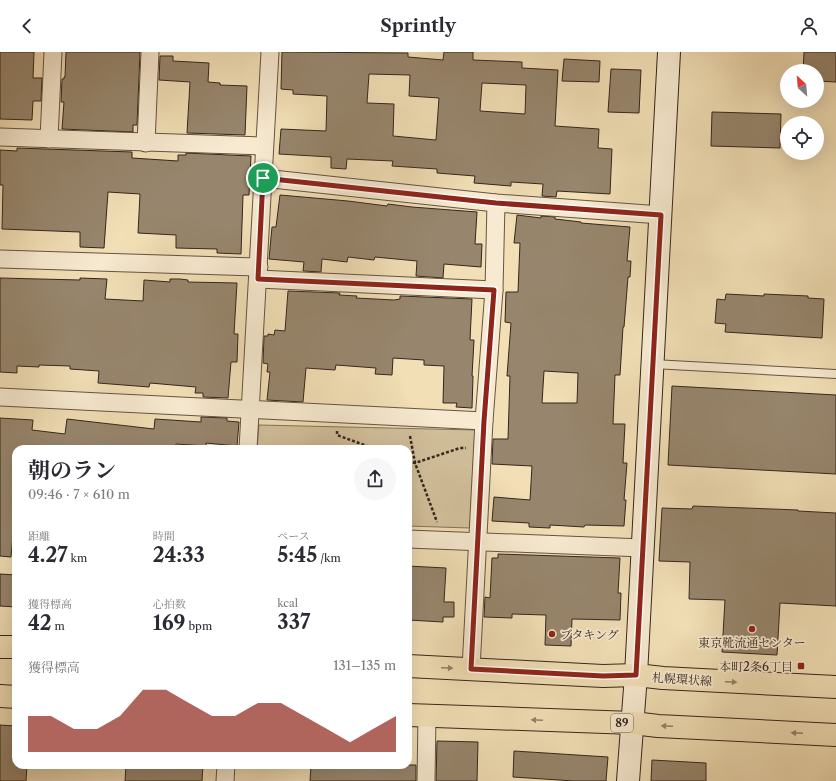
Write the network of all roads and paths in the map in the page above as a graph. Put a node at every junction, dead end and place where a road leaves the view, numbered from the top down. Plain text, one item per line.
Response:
1 (53, 52) edge
2 (150, 52) edge
3 (270, 52) edge
4 (666, 52) edge
5 (0, 136) edge
6 (49, 139) junction
7 (146, 143) junction
8 (264, 146) junction
9 (263, 178) junction
10 (496, 203) junction
11 (661, 215) junction
12 (0, 259) edge
13 (259, 273) junction
14 (494, 290) junction
15 (653, 364) junction
16 (836, 374) edge
17 (0, 397) edge
18 (251, 410) junction
19 (340, 414) junction
20 (406, 417) junction
21 (484, 421) junction
22 (248, 445) edge
23 (365, 445) edge
24 (411, 445) edge
25 (482, 447) junction
26 (412, 448) edge
27 (412, 462) edge
28 (415, 463) junction
29 (437, 523) dead end
30 (412, 539) edge
31 (477, 542) junction
32 (643, 548) junction
33 (0, 647) edge
34 (12, 647) edge
35 (412, 666) edge
36 (471, 669) junction
37 (636, 675) junction
38 (836, 687) edge
39 (0, 696) edge
40 (12, 697) edge
41 (418, 715) edge
42 (633, 723) junction
43 (836, 735) edge
44 (226, 769) edge
45 (224, 781) edge
46 (426, 781) edge
47 (628, 781) edge

1 - 6 street
2 - 7 street
3 - 8 street
4 - 11 street
5 - 6 street
6 - 7 street
7 - 8 street
8 - 9 street
9 - 10 street
9 - 13 street
10 - 11 street
10 - 14 street
11 - 15 street
12 - 13 street
13 - 14 street
13 - 18 street
14 - 21 street
15 - 16 lane
15 - 32 street
17 - 18 street
18 - 19 street
18 - 22 street
19 - 20 street
19 - 23 path
20 - 21 street
20 - 24 path
21 - 25 street
25 - 28 path
25 - 31 street
26 - 28 path
27 - 28 path
28 - 29 path
30 - 31 street
31 - 32 street
31 - 36 street
32 - 37 street
33 - 34 main road
35 -> 36 main road, 札幌環状線
36 - 37 main road, 札幌環状線
37 -> 38 main road, 札幌環状線
37 - 42 street
39 - 40 main road
42 -> 41 main road, 89
41 - 46 street
43 -> 42 main road, 89
42 - 47 street
44 - 45 street

